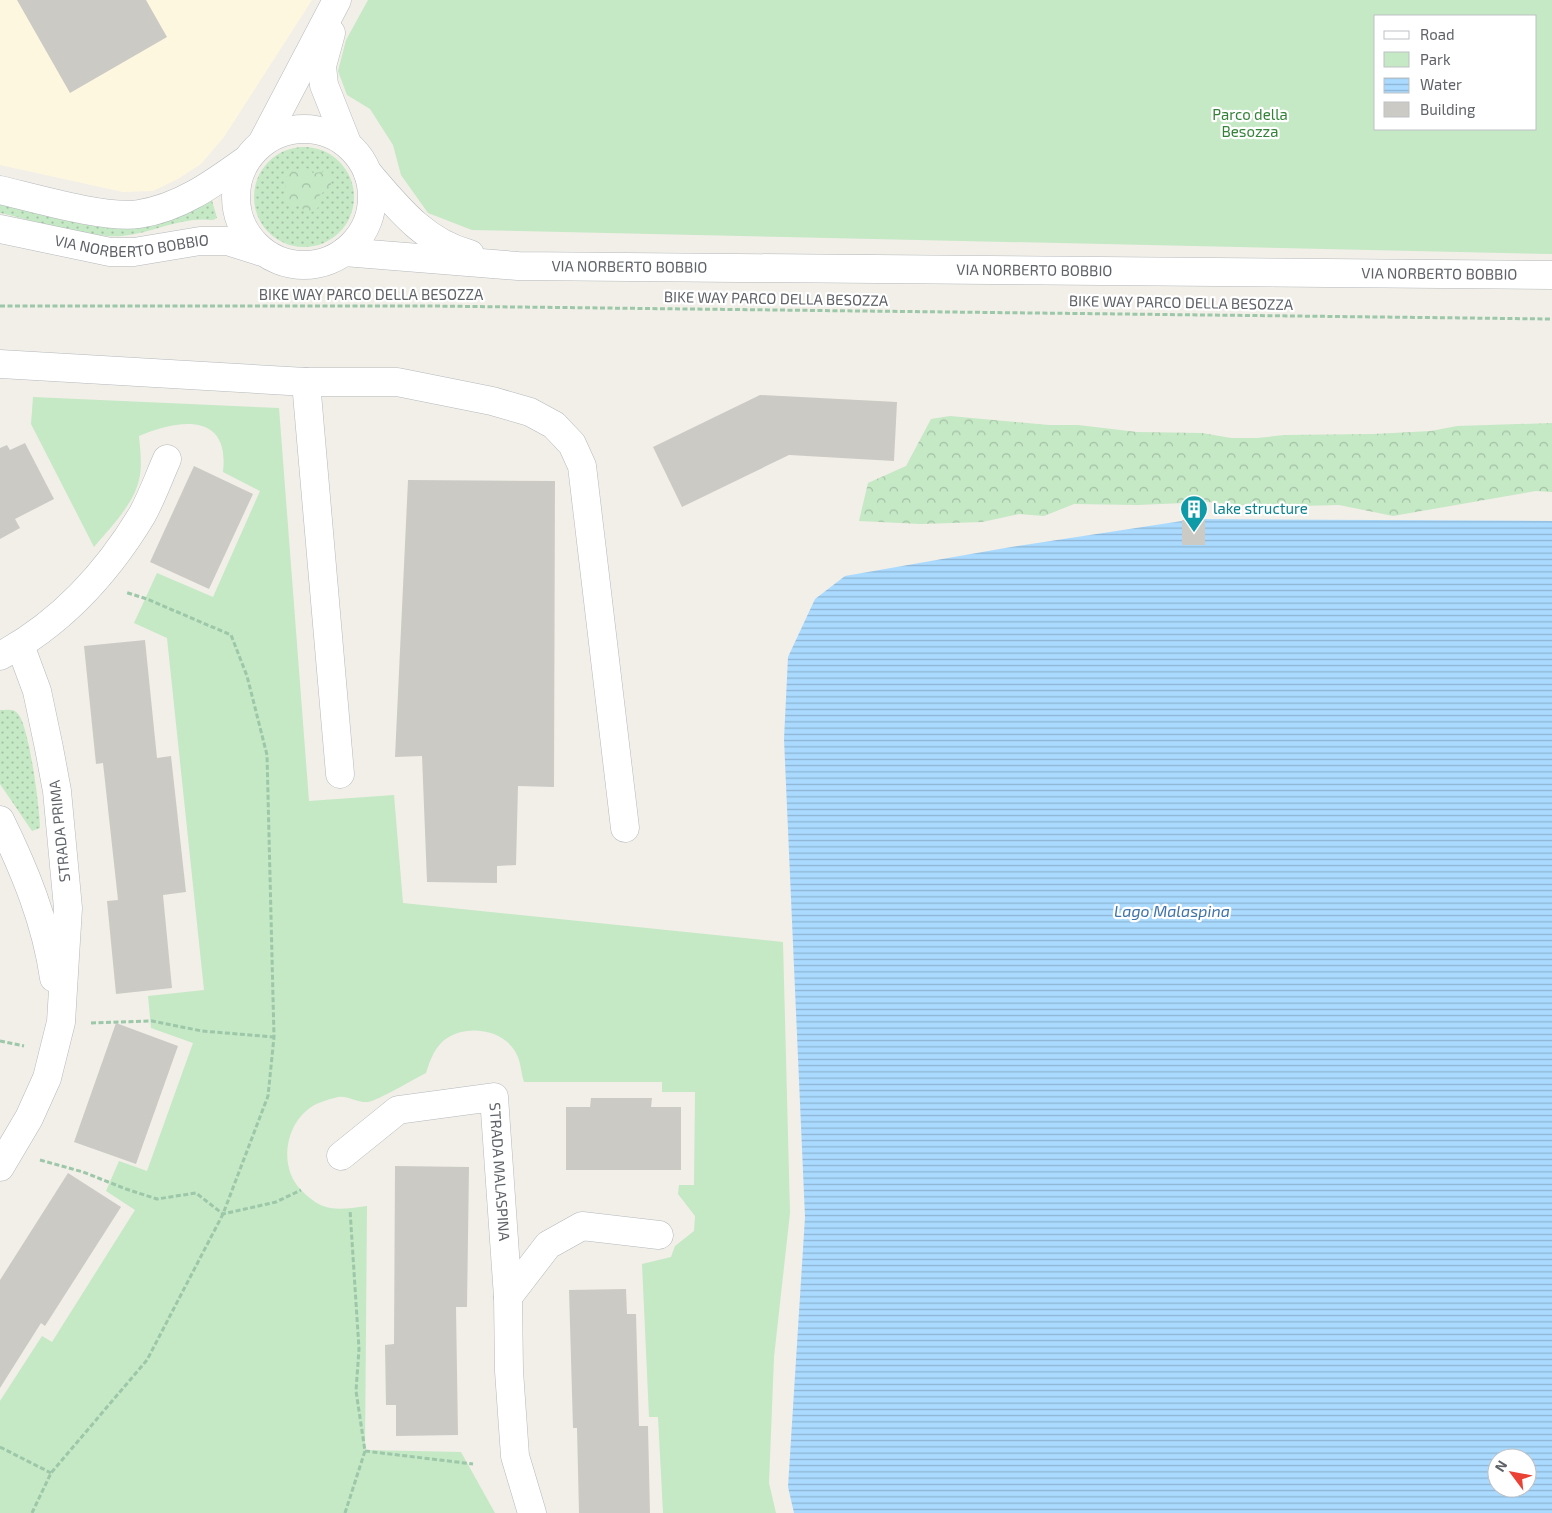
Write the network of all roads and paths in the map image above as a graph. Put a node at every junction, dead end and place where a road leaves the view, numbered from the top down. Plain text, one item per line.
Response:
1 (339, 0) edge
2 (346, 143) junction
3 (255, 150) junction
4 (368, 173) junction
5 (0, 190) edge
6 (0, 229) edge
7 (262, 252) junction
8 (344, 252) junction
9 (518, 266) junction
10 (1552, 275) edge
11 (0, 306) edge
12 (1552, 319) edge
13 (0, 364) edge
14 (306, 382) junction
15 (167, 459) dead end
16 (93, 583) junction
17 (10, 650) edge
18 (340, 774) dead end
19 (0, 820) edge
20 (625, 828) dead end
21 (60, 1028) junction
22 (274, 1037) junction
23 (341, 1156) dead end
24 (5, 1160) edge
25 (300, 1190) dead end
26 (350, 1210) dead end
27 (223, 1214) junction
28 (659, 1234) dead end
29 (508, 1297) junction
30 (0, 1447) edge
31 (365, 1451) junction
32 (473, 1464) dead end
33 (51, 1473) junction
34 (32, 1513) edge
35 (345, 1513) edge
36 (532, 1513) edge

1 - 2 street
1 - 3 street
2 - 3 street, VIA NORBERTO BOBBIO
2 - 4 street, VIA NORBERTO BOBBIO
3 - 5 street, VIA NORBERTO BOBBIO
3 - 7 street, VIA NORBERTO BOBBIO
4 - 8 street, VIA NORBERTO BOBBIO
4 - 9 street, VIA NORBERTO BOBBIO
6 - 7 street, VIA NORBERTO BOBBIO
7 - 8 street, VIA NORBERTO BOBBIO
8 - 9 street, VIA NORBERTO BOBBIO
9 - 10 street, VIA NORBERTO BOBBIO
11 - 12 path, BIKE WAY PARCO DELLA BESOZZA
13 - 14 street
14 - 18 street
14 - 20 street
15 - 16 street, STRADA PRIMA
16 - 17 street, STRADA PRIMA
16 - 22 path
17 - 21 street, STRADA PRIMA
19 - 21 street, STRADA PRIMA
21 - 22 path
21 - 24 street, STRADA PRIMA
22 - 27 path
23 - 29 street, STRADA MALASPINA
24 - 27 path
25 - 27 path
26 - 31 path
27 - 33 path
28 - 29 street
29 - 36 street, STRADA MALASPINA
30 - 33 path
31 - 32 path
31 - 35 path
33 - 34 path

